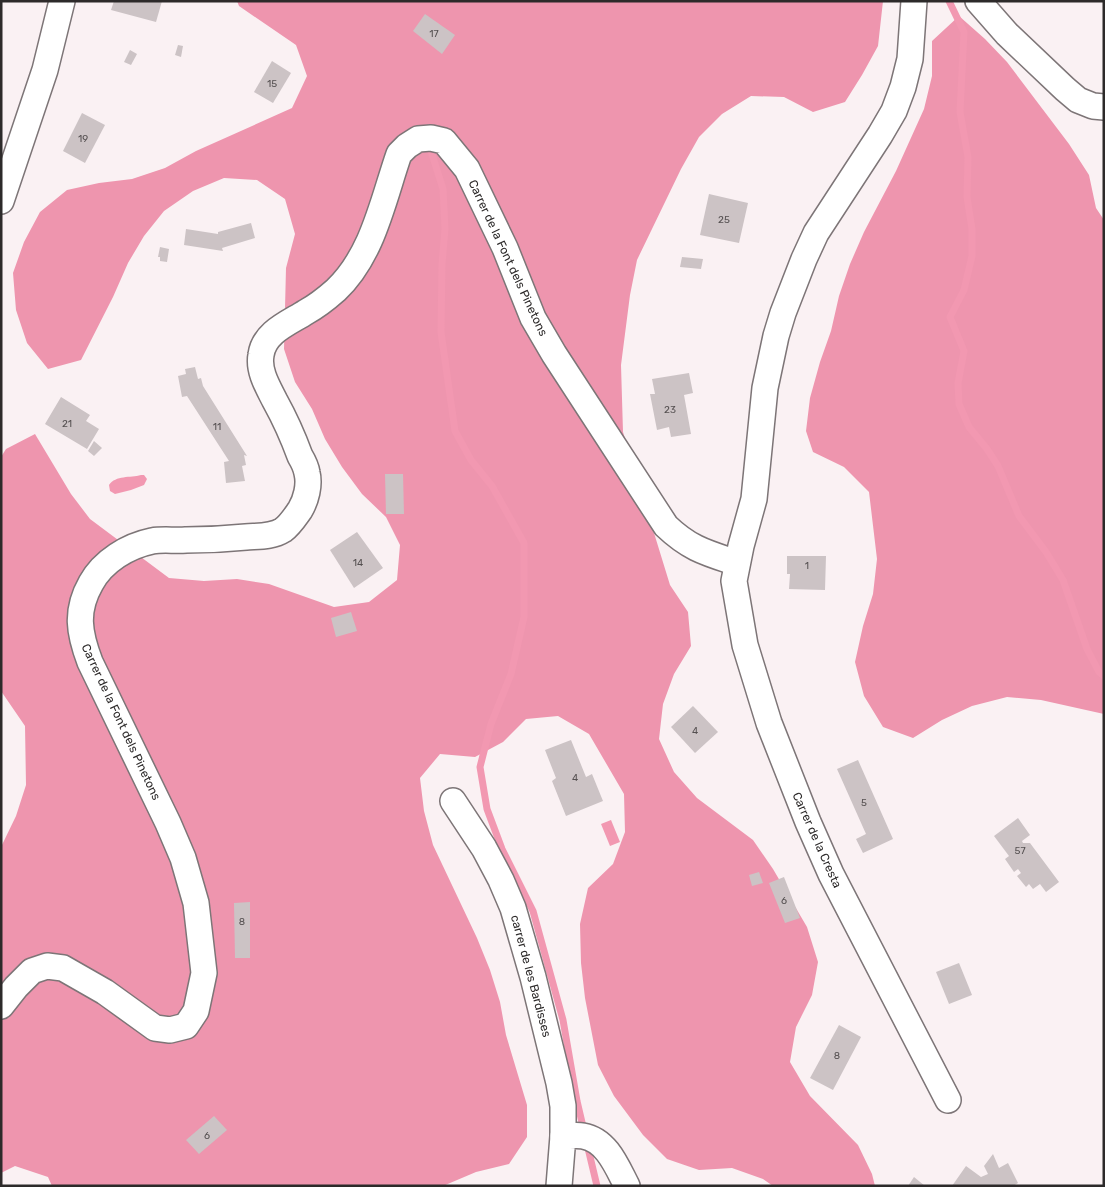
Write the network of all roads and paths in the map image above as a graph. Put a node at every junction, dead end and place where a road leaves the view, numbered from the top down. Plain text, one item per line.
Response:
1 (62, 1) edge
2 (914, 1) edge
3 (978, 1) edge
4 (1104, 107) edge
5 (1, 201) edge
6 (737, 563) junction
7 (453, 801) dead end
8 (1, 1006) edge
9 (948, 1100) dead end
10 (563, 1136) junction
11 (559, 1186) edge
12 (627, 1186) edge

1 - 5 street
2 - 6 street, Carrer de la Cresta
3 - 4 street
6 - 8 street, Carrer de la Font dels Pinetons
6 - 9 street, Carrer de la Cresta
7 - 10 street, carrer de les Bardisses
10 - 11 street, carrer de les Bardisses
10 - 12 street

